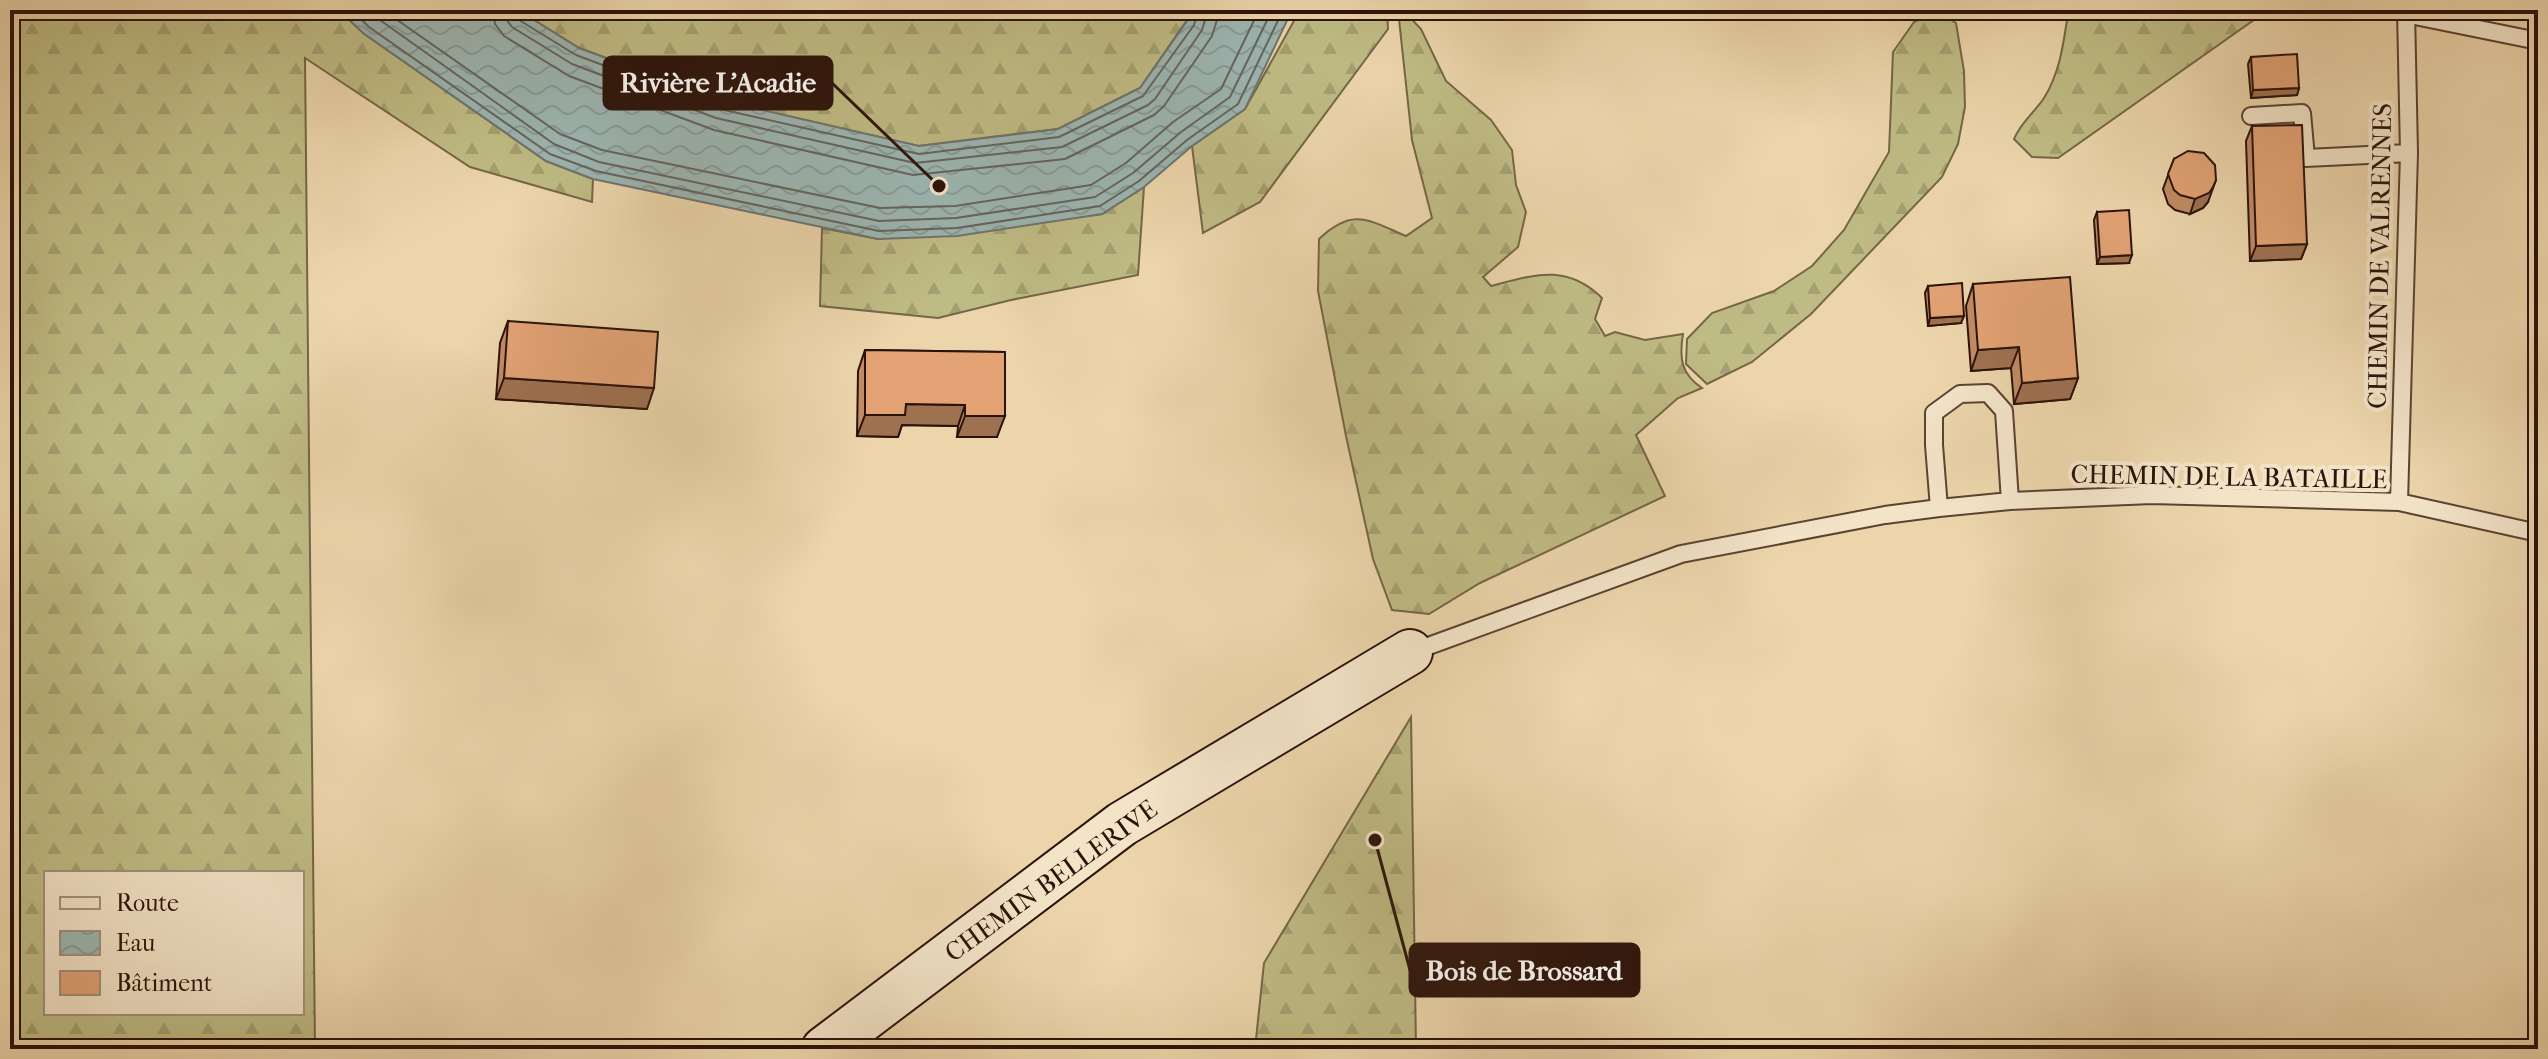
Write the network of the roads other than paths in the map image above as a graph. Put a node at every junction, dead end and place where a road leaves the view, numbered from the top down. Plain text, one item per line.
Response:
1 (2406, 12) edge
2 (2538, 41) edge
3 (2251, 116) dead end
4 (2409, 153) junction
5 (2010, 501) junction
6 (2399, 502) junction
7 (1939, 508) junction
8 (2538, 533) edge
9 (1410, 652) joint
10 (824, 1049) edge

1 - 2 lane
1 - 4 lane, CHEMIN DE VALRENNES
3 - 4 lane
4 - 6 lane, CHEMIN DE VALRENNES
5 - 6 lane, CHEMIN DE LA BATAILLE
5 - 7 lane, CHEMIN DE LA BATAILLE
5 - 7 lane
6 - 8 lane, CHEMIN DE LA BATAILLE
7 - 9 lane, CHEMIN DE LA BATAILLE
9 - 10 street, CHEMIN BELLERIVE

